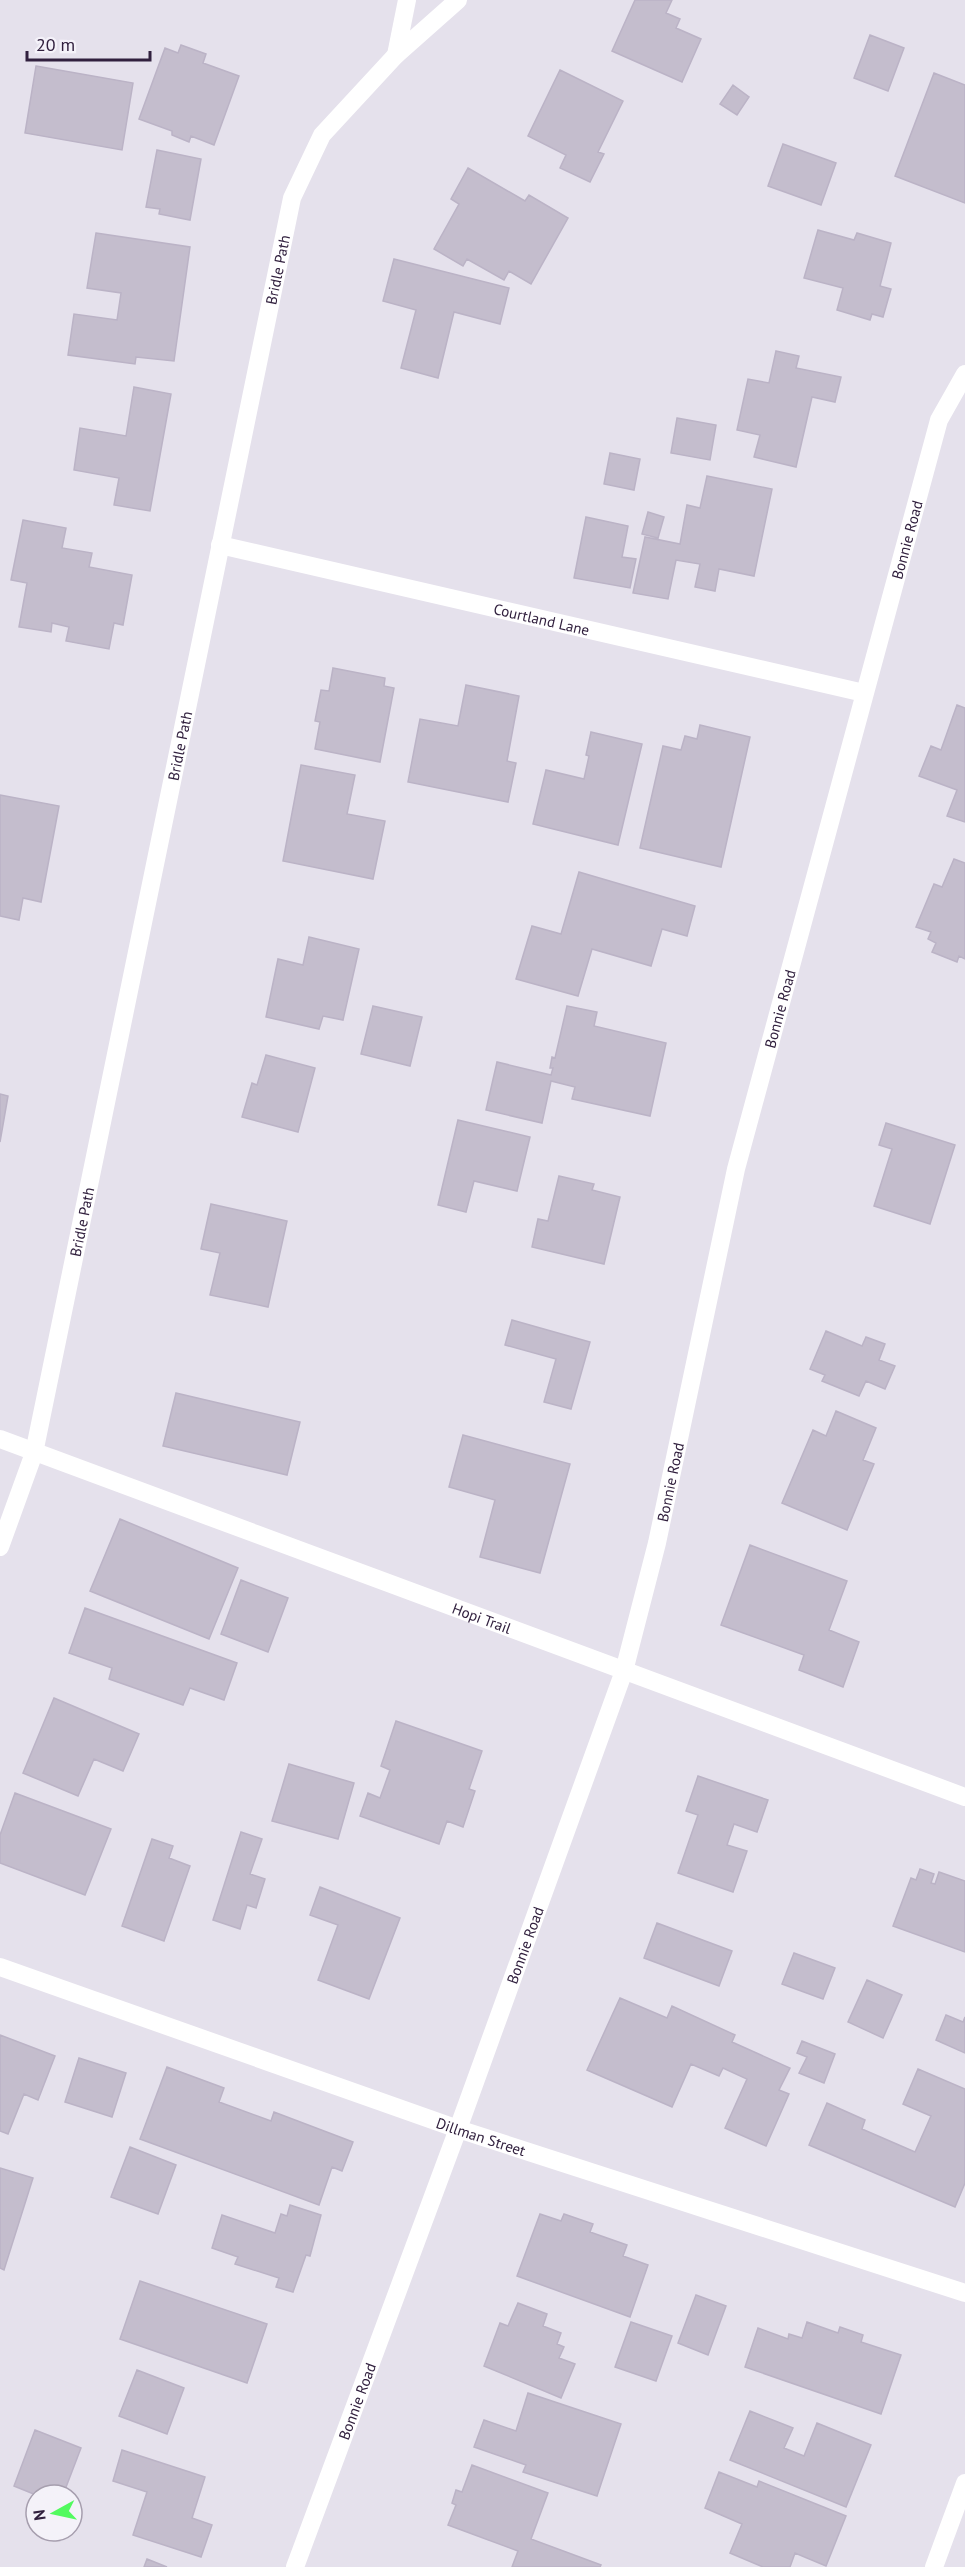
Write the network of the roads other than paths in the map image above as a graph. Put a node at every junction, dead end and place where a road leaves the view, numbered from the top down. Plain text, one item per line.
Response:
1 (406, 0) edge
2 (458, 0) edge
3 (396, 55) junction
4 (965, 374) edge
5 (220, 545) junction
6 (864, 693) junction
7 (0, 1439) edge
8 (34, 1453) junction
9 (0, 1547) edge
10 (624, 1671) junction
11 (965, 1797) edge
12 (0, 1967) edge
13 (458, 2129) junction
14 (965, 2293) edge
15 (965, 2483) edge
16 (295, 2567) edge
17 (934, 2567) edge

1 - 3 street
2 - 3 street, Bridle Path
3 - 5 street, Bridle Path
4 - 6 street, Bonnie Road
5 - 6 street, Courtland Lane
5 - 8 street, Bridle Path
6 - 10 street, Bonnie Road
7 - 8 street, Hopi Trail
8 - 9 street, Bridle Path
8 - 10 street, Hopi Trail
10 - 11 street, Hopi Trail
10 - 13 street, Bonnie Road
12 - 13 street, Dillman Street
13 - 14 street, Dillman Street
13 - 16 street, Bonnie Road
15 - 17 street

